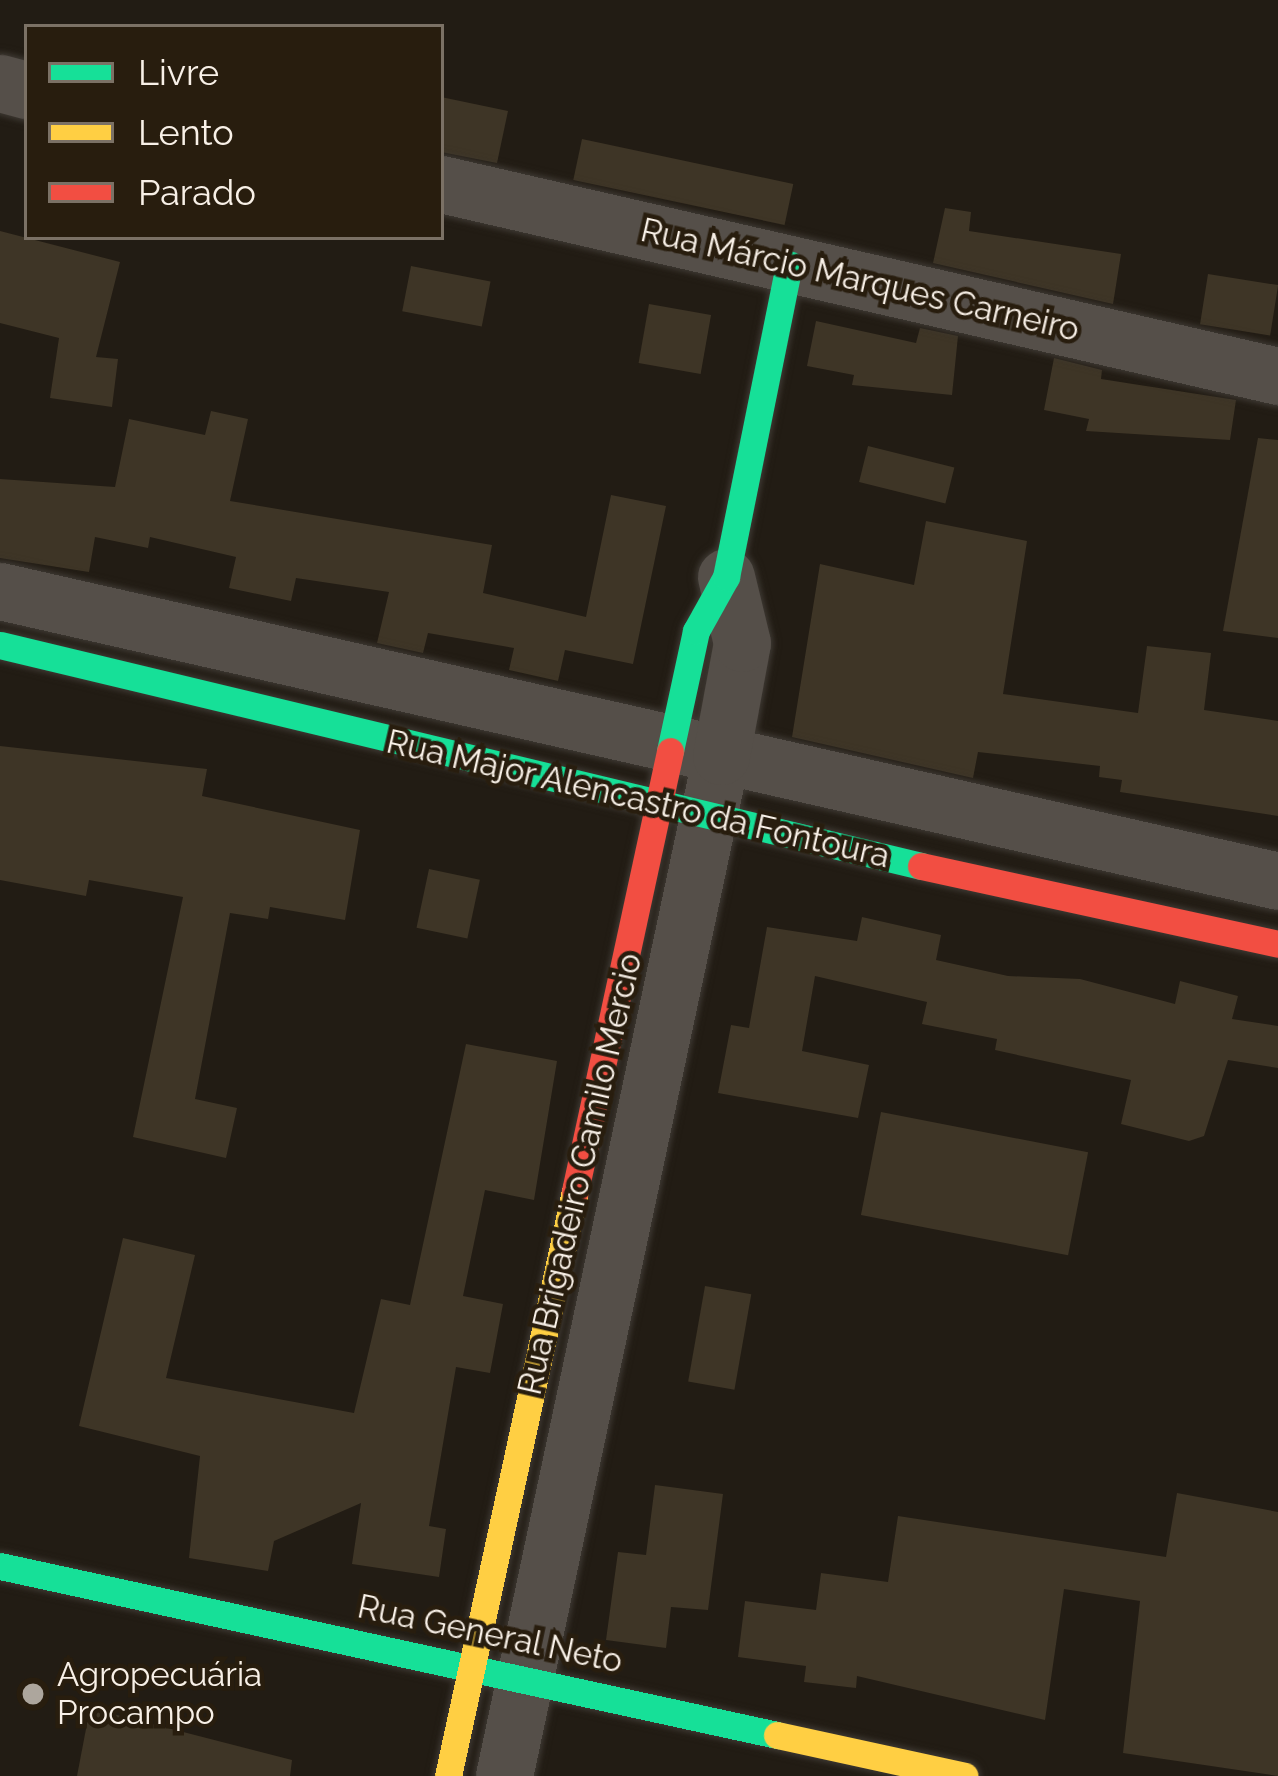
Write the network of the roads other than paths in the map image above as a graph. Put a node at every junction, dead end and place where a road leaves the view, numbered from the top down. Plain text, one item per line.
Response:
1 (444, 185) edge
2 (789, 264) junction
3 (1278, 376) edge
4 (726, 577) joint
5 (0, 591) edge
6 (0, 645) edge
7 (249, 649) junction
8 (232, 703) junction
9 (696, 750) junction
10 (685, 814) junction
11 (1278, 880) edge
12 (1278, 944) edge
13 (0, 1566) edge
14 (497, 1672) junction
15 (448, 1776) edge
16 (504, 1776) edge
17 (965, 1776) edge

1 - 2 street, Rua Márcio Marques Carneiro
2 - 3 street, Rua Márcio Marques Carneiro
2 - 4 street, Rua Brigadeiro Camilo Mercio
4 - 9 street, Rua Brigadeiro Camilo Mercio
5 - 7 street, Rua Major Alencastro da Fontoura
6 - 8 street, Rua Major Alencastro da Fontoura
7 - 8 street
7 - 9 street, Rua Major Alencastro da Fontoura
8 - 10 street, Rua Major Alencastro da Fontoura
9 - 10 street, Rua Brigadeiro Camilo Mercio
9 - 11 street, Rua Major Alencastro da Fontoura
10 - 12 street, Rua Major Alencastro da Fontoura
10 - 14 street, Rua Brigadeiro Camilo Mercio
13 - 14 street, Rua General Neto
14 - 15 street, Rua Brigadeiro Camilo Mercio
14 - 16 street, Rua Brigadeiro Camilo Mercio
14 - 17 street, Rua General Neto

